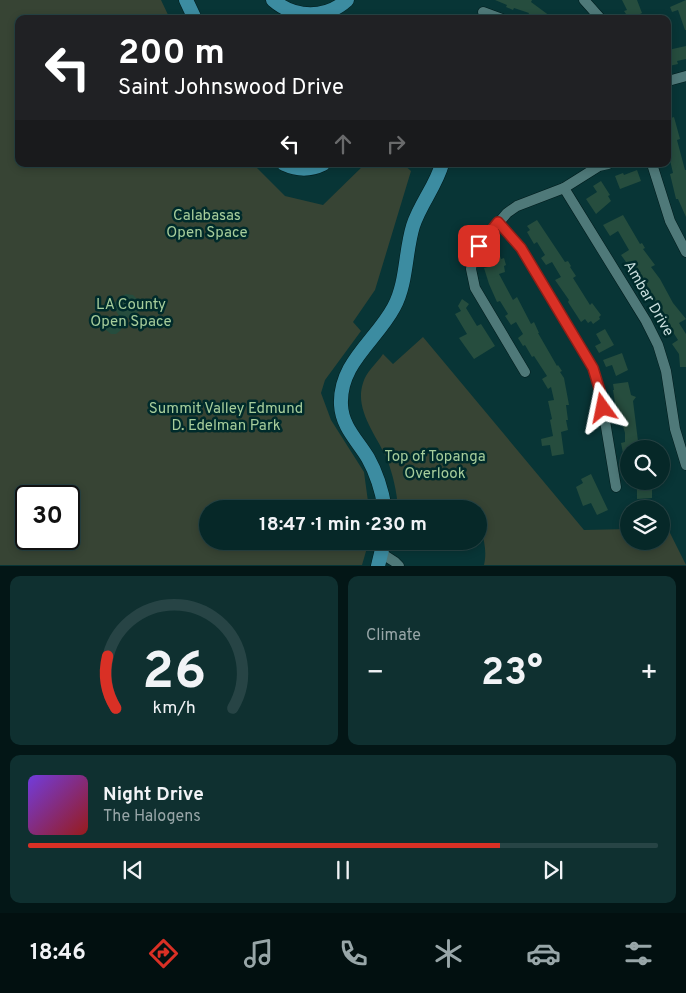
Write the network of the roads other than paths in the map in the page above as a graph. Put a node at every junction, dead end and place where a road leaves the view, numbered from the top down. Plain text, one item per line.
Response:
1 (186, 0) edge
2 (273, 0) edge
3 (348, 0) edge
4 (584, 0) edge
5 (483, 12) dead end
6 (193, 15) edge
7 (491, 15) edge
8 (597, 15) edge
9 (686, 76) edge
10 (671, 80) edge
11 (292, 167) edge
12 (312, 167) edge
13 (441, 167) edge
14 (599, 167) edge
15 (653, 167) edge
16 (564, 188) junction
17 (498, 222) junction
18 (686, 252) edge
19 (525, 372) dead end
20 (686, 465) edge
21 (616, 487) dead end
22 (383, 500) edge
23 (381, 553) edge
24 (398, 566) edge

1 - 6 main road
2 - 3 main road
4 - 8 street
5 - 7 street
9 - 10 street
11 - 12 main road
13 - 22 main road
14 - 16 street
15 - 18 street
16 - 17 street
16 - 20 street, Ambar Drive
17 - 19 street
17 - 21 street
23 - 24 street

